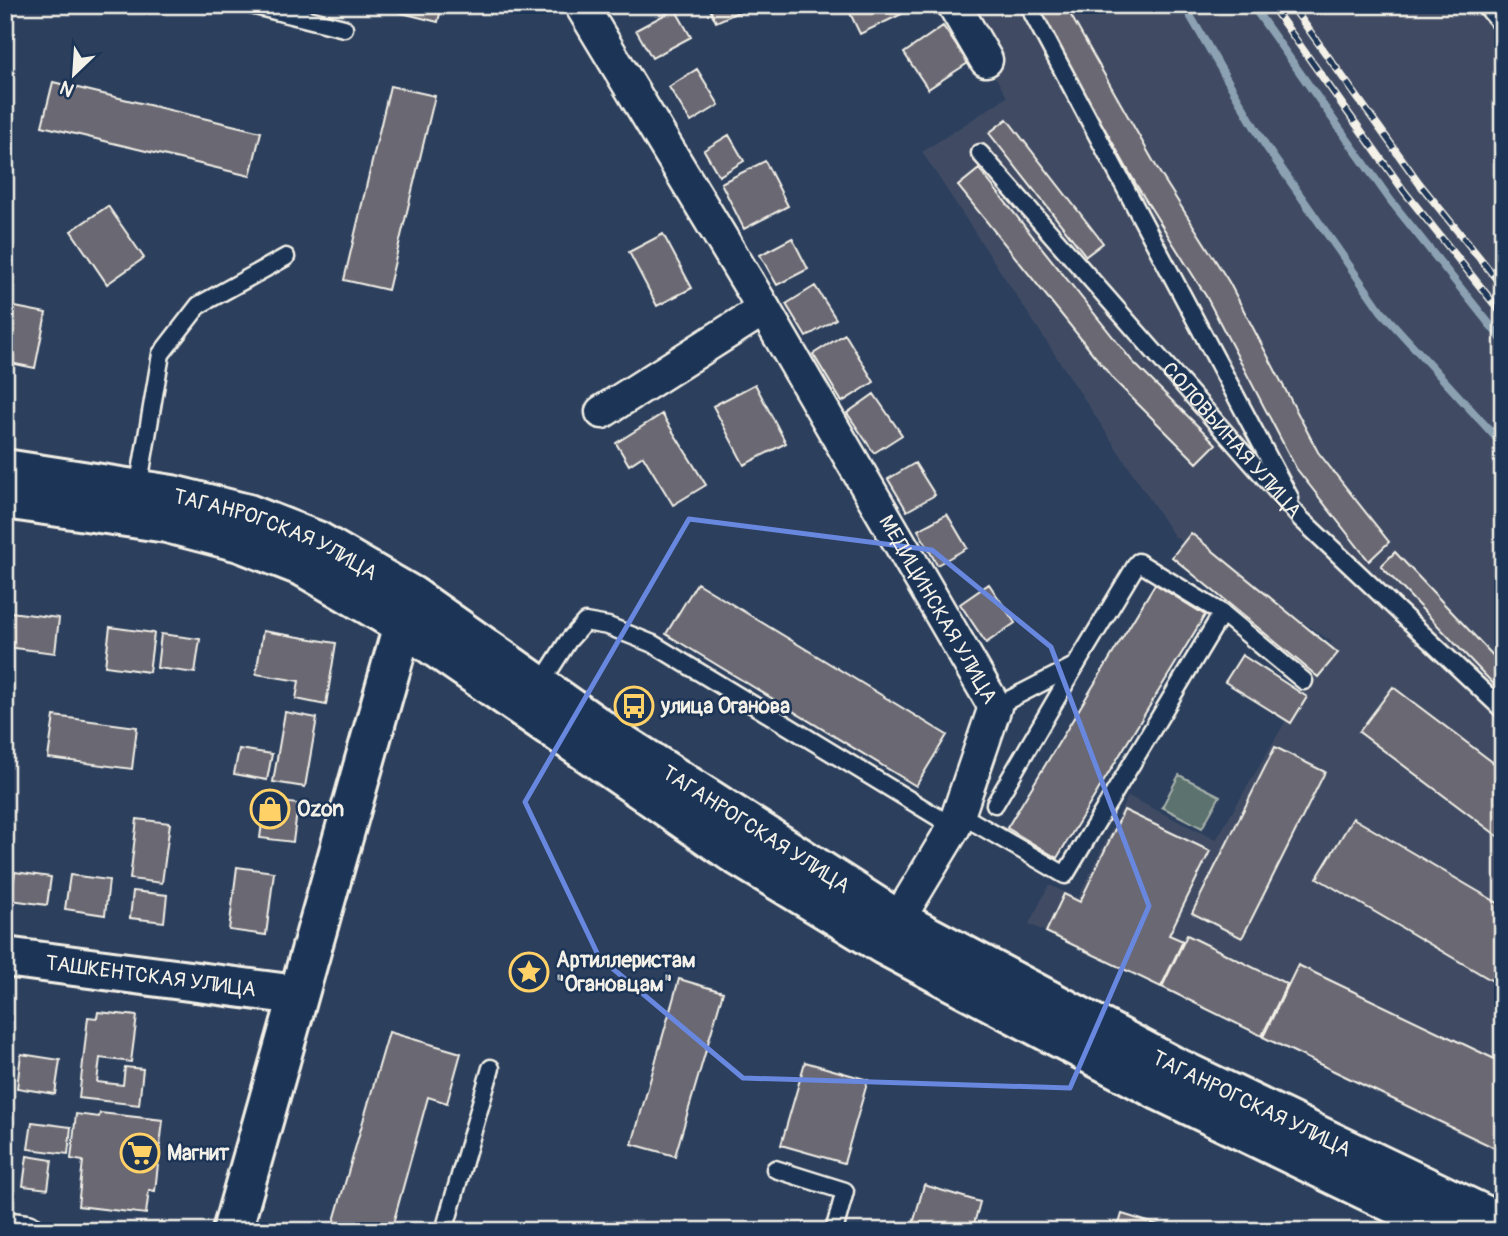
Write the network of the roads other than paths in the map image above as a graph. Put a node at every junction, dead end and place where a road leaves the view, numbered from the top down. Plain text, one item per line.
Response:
1 (251, 5) edge
2 (581, 5) edge
3 (954, 5) edge
4 (1028, 5) edge
5 (1485, 5) edge
6 (1503, 26) edge
7 (344, 28) dead end
8 (986, 60) dead end
9 (980, 153) dead end
10 (286, 257) dead end
11 (764, 309) junction
12 (603, 412) dead end
13 (5, 469) edge
14 (138, 489) junction
15 (5, 499) edge
16 (1301, 519) junction
17 (408, 611) junction
18 (1222, 613) junction
19 (1076, 665) junction
20 (1304, 681) dead end
21 (540, 685) junction
22 (995, 707) junction
23 (1503, 710) edge
24 (995, 804) dead end
25 (956, 820) junction
26 (891, 933) junction
27 (5, 957) edge
28 (298, 995) junction
29 (491, 1068) dead end
30 (775, 1168) dead end
31 (1503, 1224) edge
32 (5, 1228) edge
33 (27, 1231) edge
34 (232, 1231) edge
35 (444, 1231) edge
36 (834, 1231) edge
37 (1451, 1231) edge

1 - 7 lane
2 - 11 street, МЕДИЦИНСКАЯ УЛИЦА
3 - 8 street
4 - 16 lane
5 - 6 lane
9 - 16 lane, СОЛОВЬИНАЯ УЛИЦА
10 - 14 lane
11 - 12 street
11 - 22 street, МЕДИЦИНСКАЯ УЛИЦА
13 - 14 main road, ТАГАНРОГСКАЯ УЛИЦА
14 - 17 main road, ТАГАНРОГСКАЯ УЛИЦА
15 - 17 main road, ТАГАНРОГСКАЯ УЛИЦА
16 - 23 lane, СОЛОВЬИНАЯ УЛИЦА
17 - 21 main road, ТАГАНРОГСКАЯ УЛИЦА
17 - 26 main road, ТАГАНРОГСКАЯ УЛИЦА
17 - 28 main road
18 - 19 lane
18 - 20 lane
18 - 25 lane
19 - 22 lane
19 - 24 lane
21 - 25 lane
21 - 26 main road, ТАГАНРОГСКАЯ УЛИЦА
22 - 25 street, МЕДИЦИНСКАЯ УЛИЦА
25 - 26 street, МЕДИЦИНСКАЯ УЛИЦА
26 - 31 main road, ТАГАНРОГСКАЯ УЛИЦА
26 - 37 main road, ТАГАНРОГСКАЯ УЛИЦА
27 - 28 main road, ТАШКЕНТСКАЯ УЛИЦА
28 - 34 main road
29 - 35 lane
30 - 36 lane
32 - 33 street

